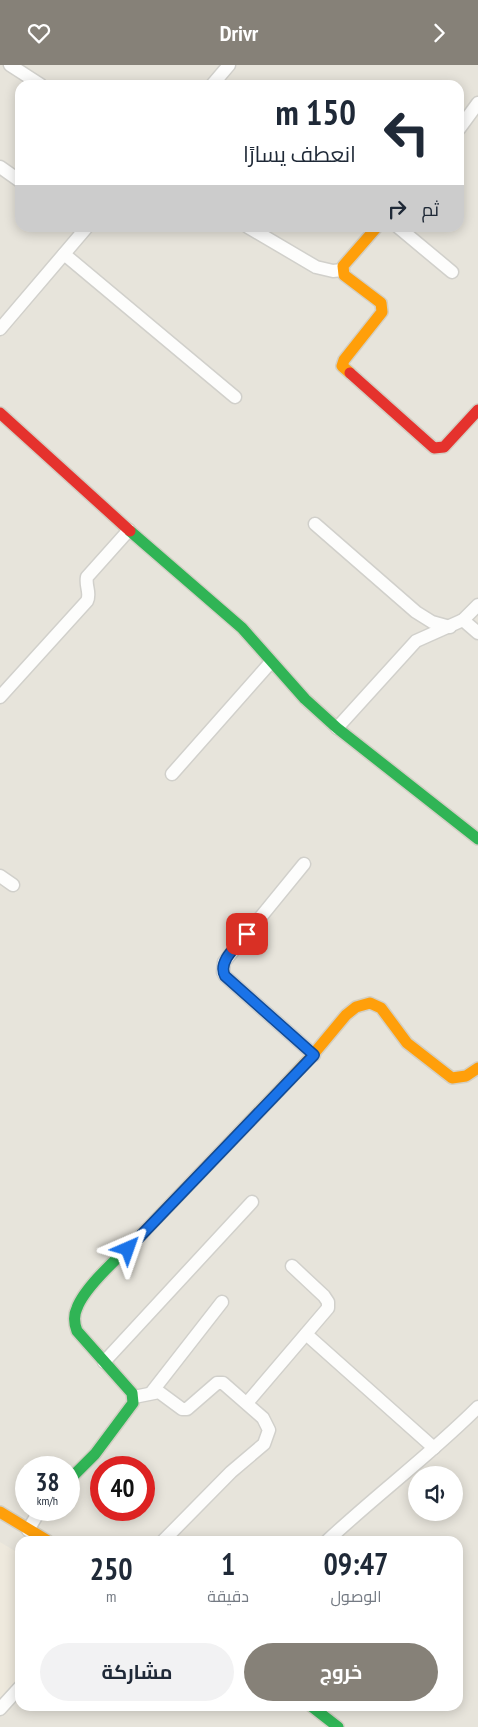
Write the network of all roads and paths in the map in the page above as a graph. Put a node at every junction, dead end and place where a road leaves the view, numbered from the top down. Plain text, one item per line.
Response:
1 (10, 65) edge
2 (229, 65) edge
3 (33, 80) edge
4 (216, 80) edge
5 (478, 103) edge
6 (464, 122) edge
7 (0, 167) edge
8 (15, 178) edge
9 (83, 232) edge
10 (256, 232) edge
11 (373, 232) edge
12 (404, 232) edge
13 (64, 254) junction
14 (342, 270) junction
15 (452, 272) dead end
16 (0, 329) edge
17 (235, 397) dead end
18 (478, 410) edge
19 (0, 413) edge
20 (316, 524) dead end
21 (129, 530) junction
22 (478, 605) edge
23 (463, 620) junction
24 (450, 627) junction
25 (478, 633) edge
26 (271, 662) junction
27 (0, 697) edge
28 (337, 728) junction
29 (172, 774) dead end
30 (478, 839) edge
31 (304, 864) dead end
32 (0, 876) edge
33 (13, 885) dead end
34 (314, 1055) junction
35 (478, 1068) edge
36 (252, 1202) dead end
37 (292, 1266) dead end
38 (222, 1302) dead end
39 (306, 1334) junction
40 (104, 1362) junction
41 (151, 1393) junction
42 (134, 1397) junction
43 (247, 1403) junction
44 (478, 1407) edge
45 (434, 1448) junction
46 (80, 1469) edge
47 (0, 1512) edge
48 (33, 1521) edge
49 (28, 1530) junction
50 (39, 1536) edge
51 (168, 1536) edge
52 (333, 1536) edge
53 (15, 1692) edge
54 (0, 1709) edge
55 (317, 1711) edge
56 (338, 1727) edge

1 - 3 street
2 - 4 street
5 - 6 street
7 - 8 street
9 - 13 street
10 - 14 street
11 - 14 street
12 - 15 street
13 - 16 street
13 - 17 street
14 - 18 street
19 - 21 street
20 - 24 street
21 - 26 street
21 - 27 street
22 - 23 street
23 - 24 street
23 - 25 street
24 - 28 street
26 - 28 street
26 - 29 street
28 - 30 street
31 - 34 street
32 - 33 street
34 - 35 street
34 - 40 street
36 - 40 street
37 - 39 street
38 - 41 street
39 - 43 street
39 - 45 street
40 - 42 street
41 - 42 street
41 - 43 street
42 - 46 street
43 - 51 street
44 - 45 street
45 - 52 street
47 - 49 street
48 - 49 street
49 - 50 street
53 - 54 street
55 - 56 street

